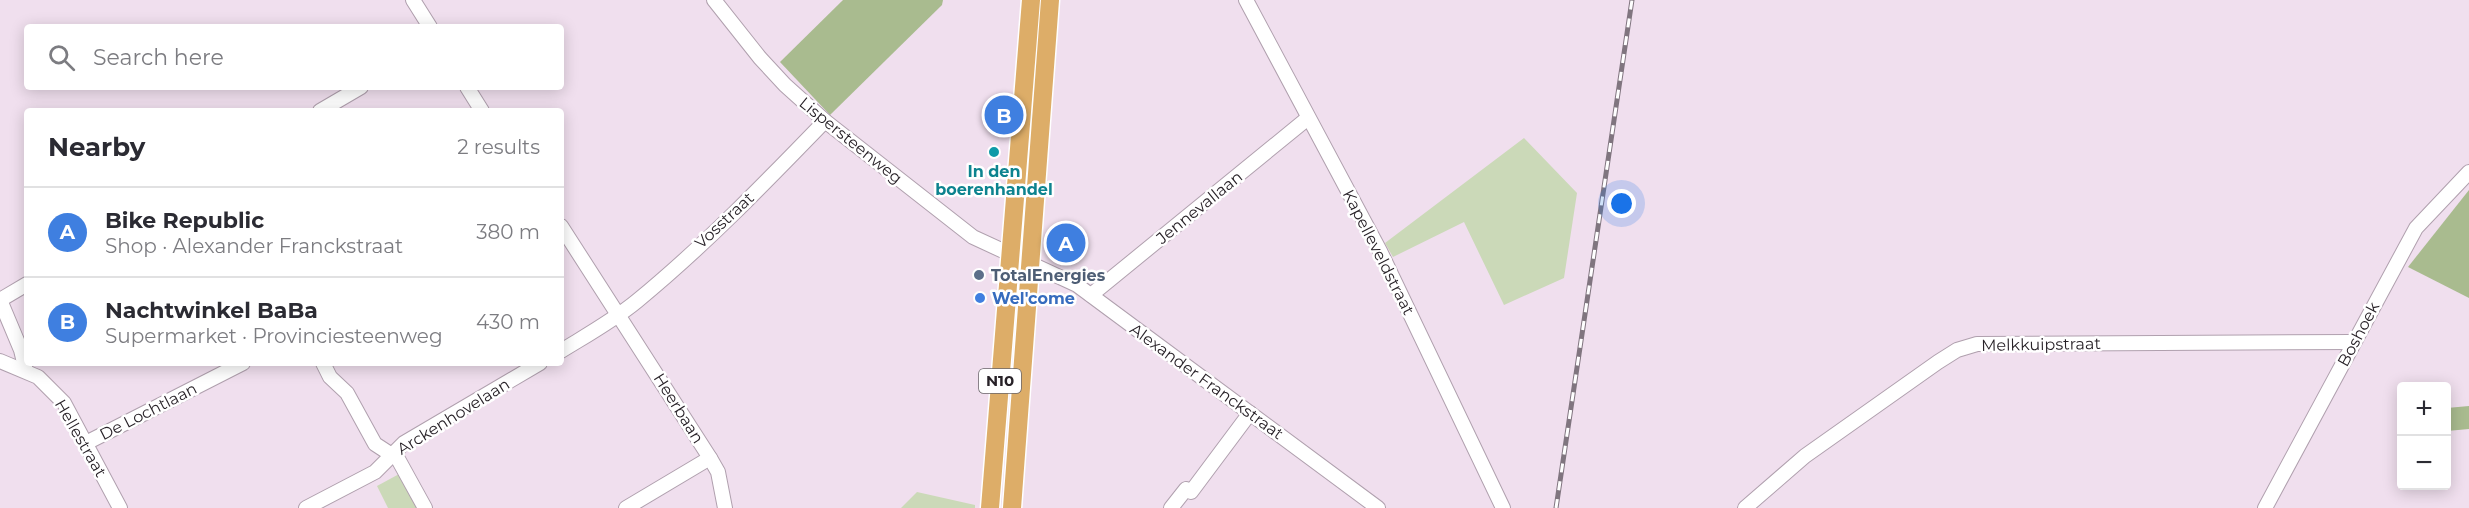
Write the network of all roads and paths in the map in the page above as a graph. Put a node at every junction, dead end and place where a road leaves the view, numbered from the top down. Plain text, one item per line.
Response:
1 (413, 0) edge
2 (714, 0) edge
3 (1030, 0) edge
4 (1050, 0) edge
5 (1246, 0) edge
6 (428, 24) edge
7 (356, 90) edge
8 (469, 90) edge
9 (329, 108) edge
10 (480, 108) edge
11 (1308, 118) junction
12 (825, 121) junction
13 (2469, 172) edge
14 (564, 231) edge
15 (1009, 255) junction
16 (1030, 264) junction
17 (24, 286) edge
18 (1090, 295) junction
19 (0, 300) edge
20 (619, 314) junction
21 (2354, 342) junction
22 (564, 349) edge
23 (0, 361) edge
24 (24, 363) edge
25 (25, 366) edge
26 (237, 366) edge
27 (324, 366) edge
28 (535, 366) edge
29 (26, 371) junction
30 (1250, 413) junction
31 (86, 443) junction
32 (392, 454) junction
33 (710, 458) junction
34 (1373, 507) edge
35 (120, 508) edge
36 (306, 508) edge
37 (425, 508) edge
38 (626, 508) edge
39 (724, 508) edge
40 (990, 508) edge
41 (1012, 508) edge
42 (1171, 508) edge
43 (1503, 508) edge
44 (1745, 508) edge
45 (2265, 508) edge

1 - 6 street
2 - 12 street, Lispersteenweg
3 - 15 main road, N10
4 - 16 main road, N10
5 - 11 street, Kapelleveldstraat
7 - 9 street
8 - 10 street
11 - 18 street, Jennevallaan
11 - 43 street, Kapelleveldstraat
12 - 15 street, Lispersteenweg
12 - 20 street, Vosstraat
13 - 21 street, Boshoek
14 - 20 street, Heerbaan
15 - 16 street, Lispersteenweg
15 - 40 main road, N10
16 - 18 street, Alexander Franckstraat
16 - 41 main road, N10
17 - 19 street
18 - 30 street, Alexander Franckstraat
19 - 24 street
20 - 22 street
20 - 33 street, Heerbaan
21 - 44 street, Melkkuipstraat
21 - 45 street, Boshoek
23 - 29 street, Hellestraat
25 - 29 street
26 - 31 street, De Lochtlaan
27 - 32 street
28 - 32 street, Arckenhovelaan
29 - 31 street, Hellestraat
30 - 34 street, Alexander Franckstraat
30 - 42 street
31 - 35 street, Hellestraat
32 - 36 street, Arckenhovelaan
32 - 37 street
33 - 38 street
33 - 39 street, Heerbaan

